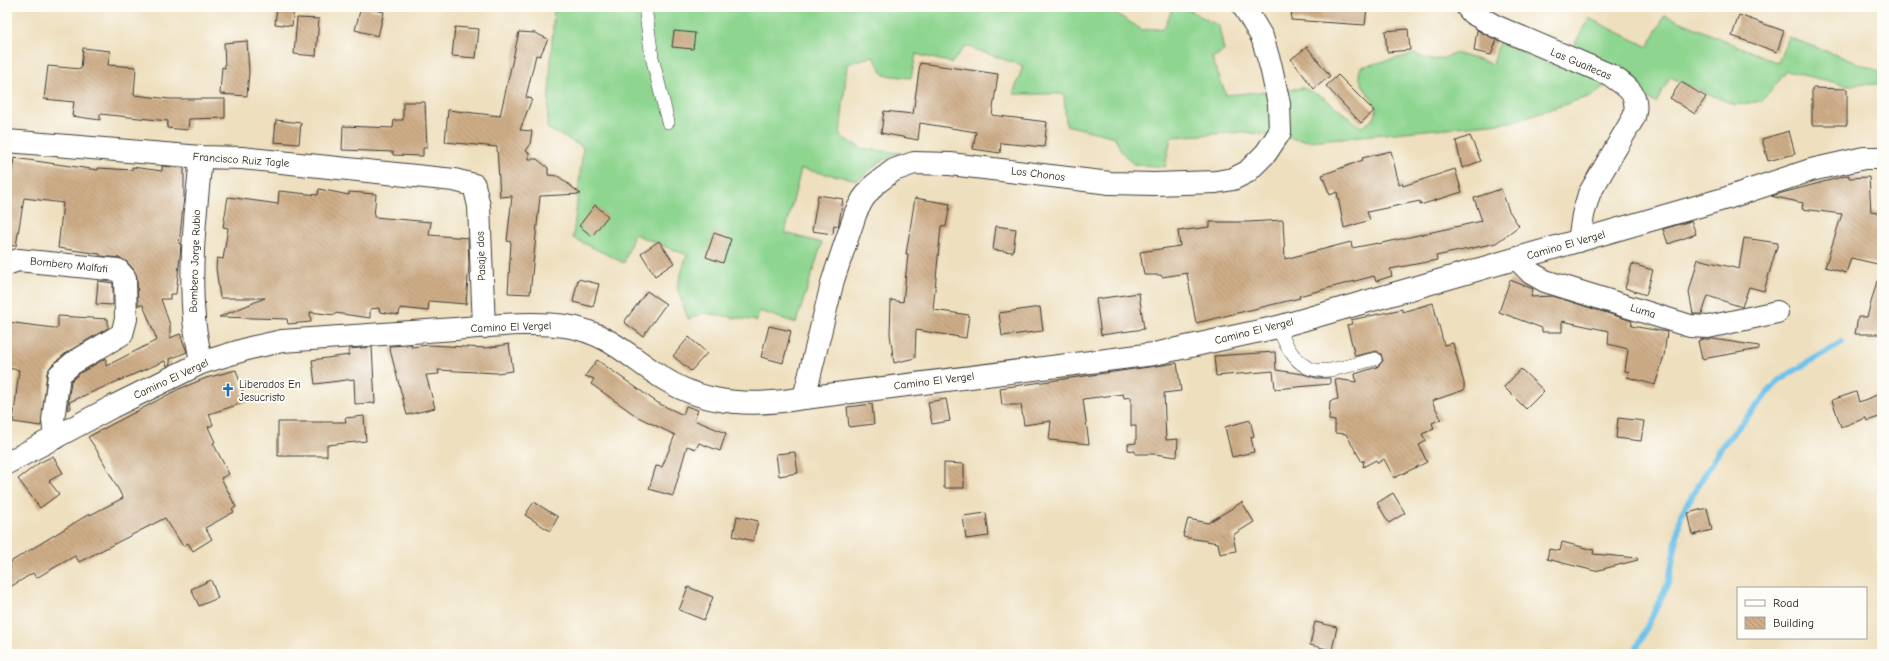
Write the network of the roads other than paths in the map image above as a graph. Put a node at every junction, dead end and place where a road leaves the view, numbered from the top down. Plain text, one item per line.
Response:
1 (645, 7) edge
2 (1244, 7) edge
3 (1467, 7) edge
4 (668, 122) dead end
5 (7, 141) edge
6 (201, 157) junction
7 (1882, 158) edge
8 (474, 186) joint
9 (1579, 241) junction
10 (1517, 259) junction
11 (7, 264) edge
12 (1777, 312) dead end
13 (484, 327) junction
14 (1278, 327) junction
15 (1375, 359) dead end
16 (201, 363) junction
17 (804, 398) junction
18 (54, 438) junction
19 (7, 463) edge

1 - 4 lane
2 - 17 street, Los Chonos
3 - 9 street, Las Guaitecas
5 - 6 street, Francisco Ruiz Tagle
6 - 8 street, Francisco Ruiz Tagle
6 - 16 street, Bombero Jorge Rubio
7 - 9 street, Camino El Vergel
8 - 13 street, Pasaje dos
9 - 10 street, Camino El Vergel
10 - 12 street, Luma
10 - 14 street, Camino El Vergel
11 - 18 street, Bombero Malfati
13 - 16 street, Camino El Vergel
13 - 17 street, Camino El Vergel
14 - 15 lane
14 - 17 street, Camino El Vergel
16 - 18 street, Camino El Vergel
18 - 19 street, Camino El Vergel

